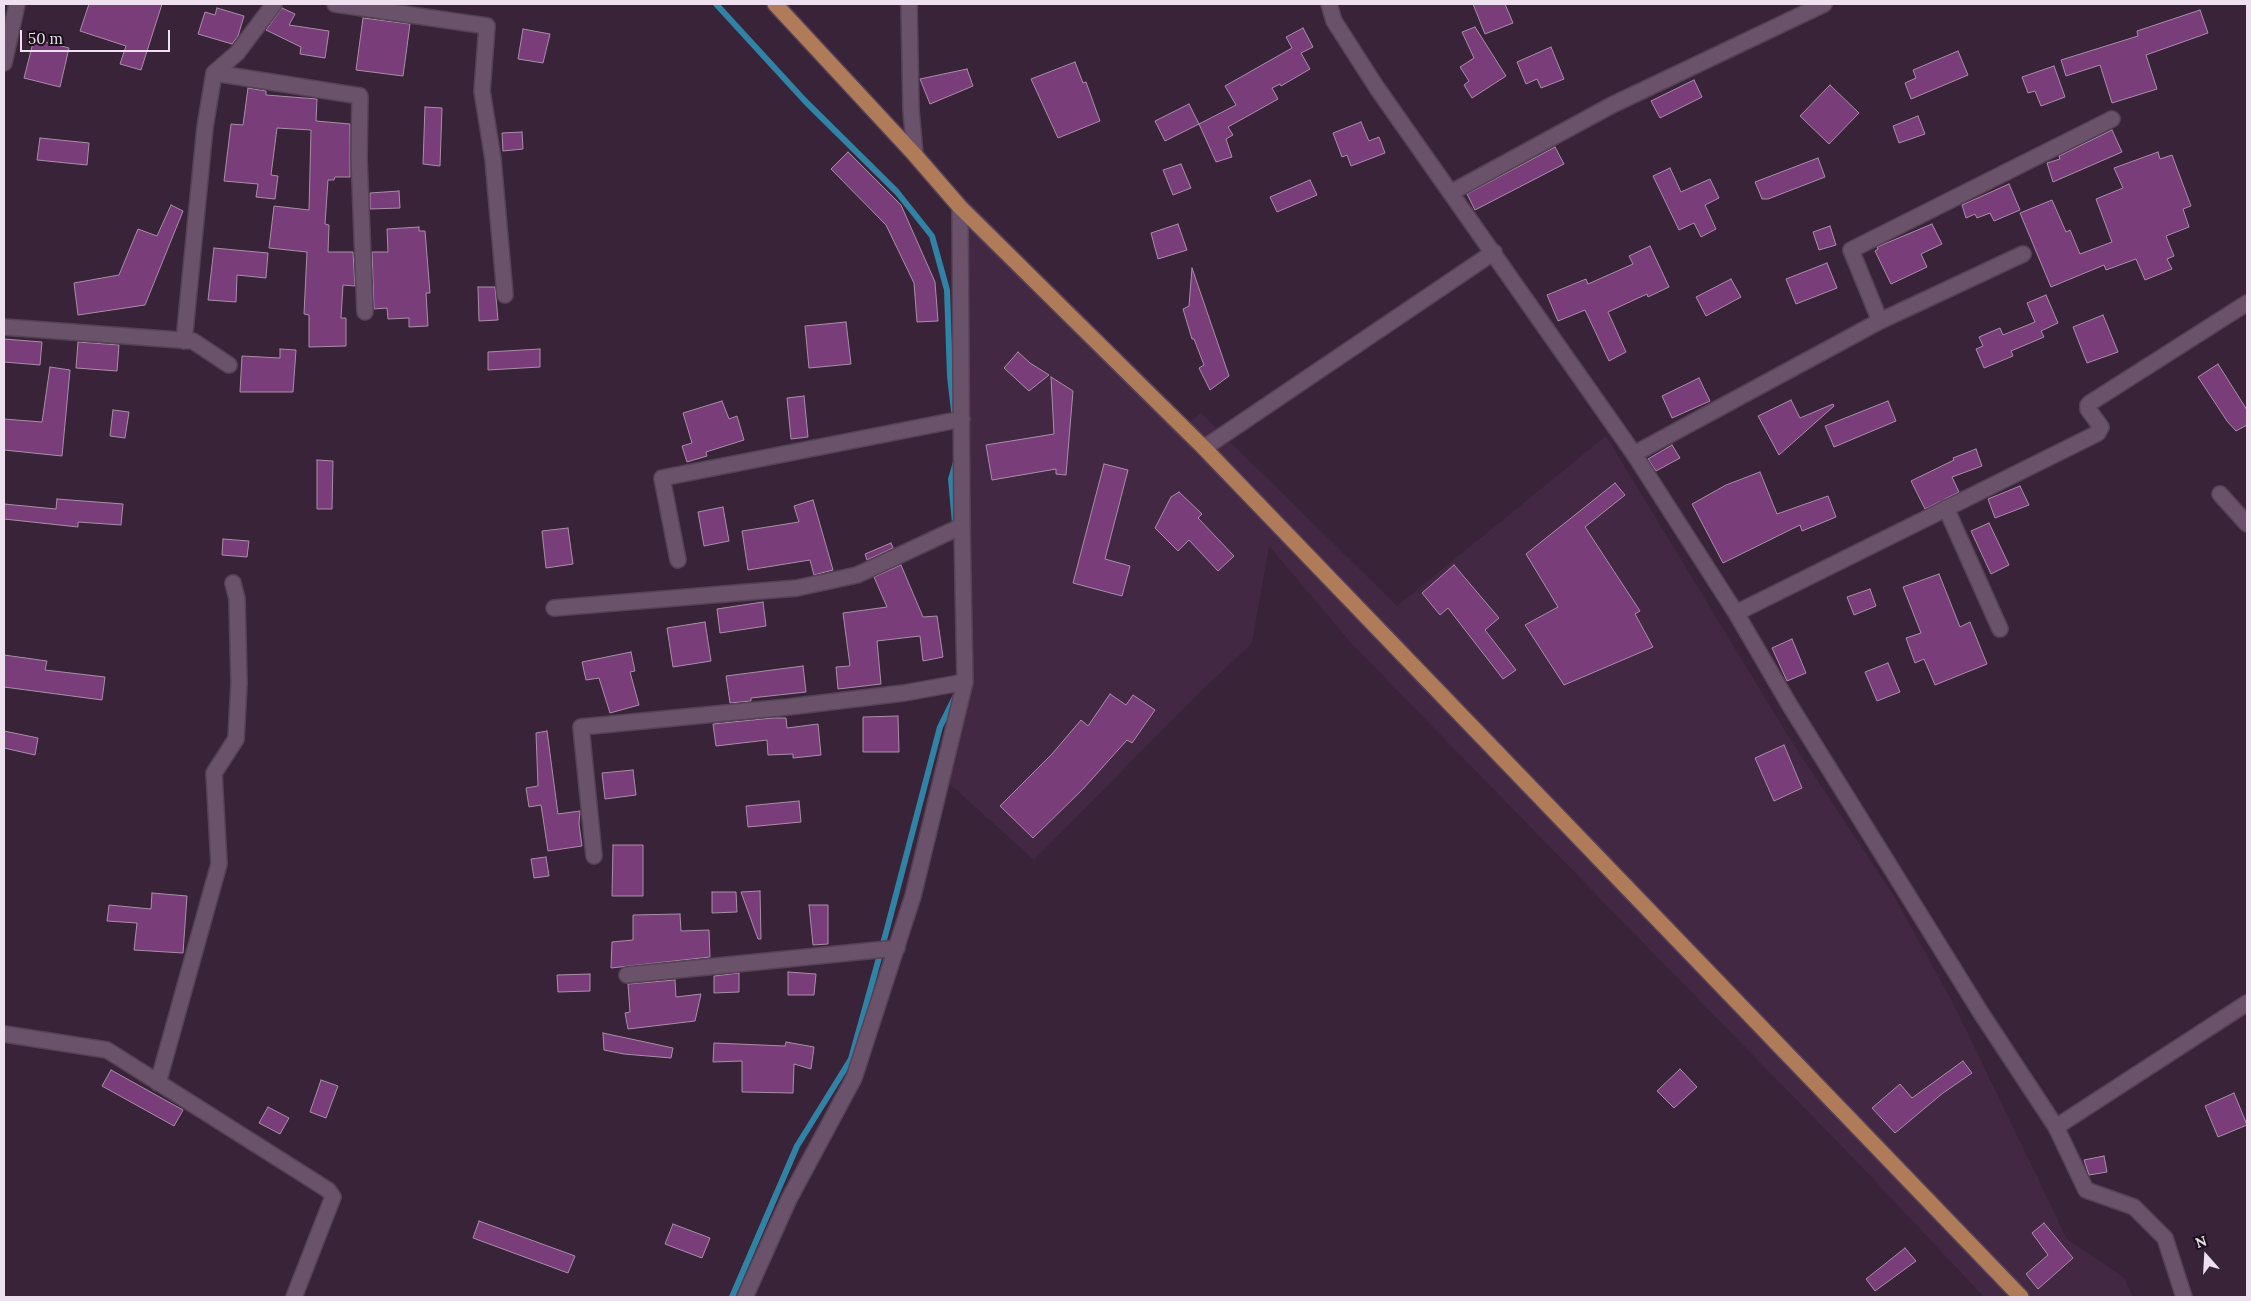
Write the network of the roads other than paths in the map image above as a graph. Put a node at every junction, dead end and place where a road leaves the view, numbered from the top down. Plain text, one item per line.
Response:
1 (17, 4) edge
2 (274, 4) edge
3 (335, 4) edge
4 (775, 4) edge
5 (909, 4) edge
6 (1330, 4) edge
7 (1824, 4) edge
8 (4, 63) edge
9 (214, 73) junction
10 (2112, 119) dead end
11 (915, 154) junction
12 (1452, 192) junction
13 (960, 207) junction
14 (1494, 252) junction
15 (2023, 254) dead end
16 (505, 295) dead end
17 (2247, 303) edge
18 (365, 312) dead end
19 (1880, 321) junction
20 (4, 328) edge
21 (184, 340) junction
22 (229, 365) dead end
23 (962, 418) junction
24 (1204, 448) junction
25 (1634, 454) junction
26 (2220, 494) dead end
27 (1946, 508) junction
28 (2247, 524) edge
29 (962, 526) junction
30 (678, 560) dead end
31 (233, 583) dead end
32 (554, 608) dead end
33 (1736, 613) junction
34 (2000, 629) dead end
35 (965, 682) junction
36 (594, 856) dead end
37 (897, 948) junction
38 (626, 976) dead end
39 (2247, 1003) edge
40 (4, 1034) edge
41 (158, 1083) junction
42 (2056, 1127) junction
43 (294, 1297) edge
44 (745, 1297) edge
45 (2021, 1297) edge
46 (2184, 1297) edge

1 - 8 street
2 - 9 street
3 - 16 street
4 - 11 highway
5 - 11 street
6 - 12 street
7 - 12 street
9 - 18 street
9 - 21 street
10 - 19 street
11 - 13 highway
12 - 14 street
13 - 23 street
13 - 24 highway
14 - 24 street
14 - 25 street
15 - 19 street
17 - 27 street
19 - 25 street
20 - 21 street
21 - 22 street
23 - 29 street
23 - 30 street
24 - 45 highway
25 - 33 street
26 - 28 street
27 - 33 street
27 - 34 street
29 - 32 street
29 - 35 street
31 - 41 street
33 - 42 street
35 - 36 street
35 - 37 street
37 - 38 street
37 - 44 street
39 - 42 street
40 - 41 street
41 - 43 street
42 - 46 street

